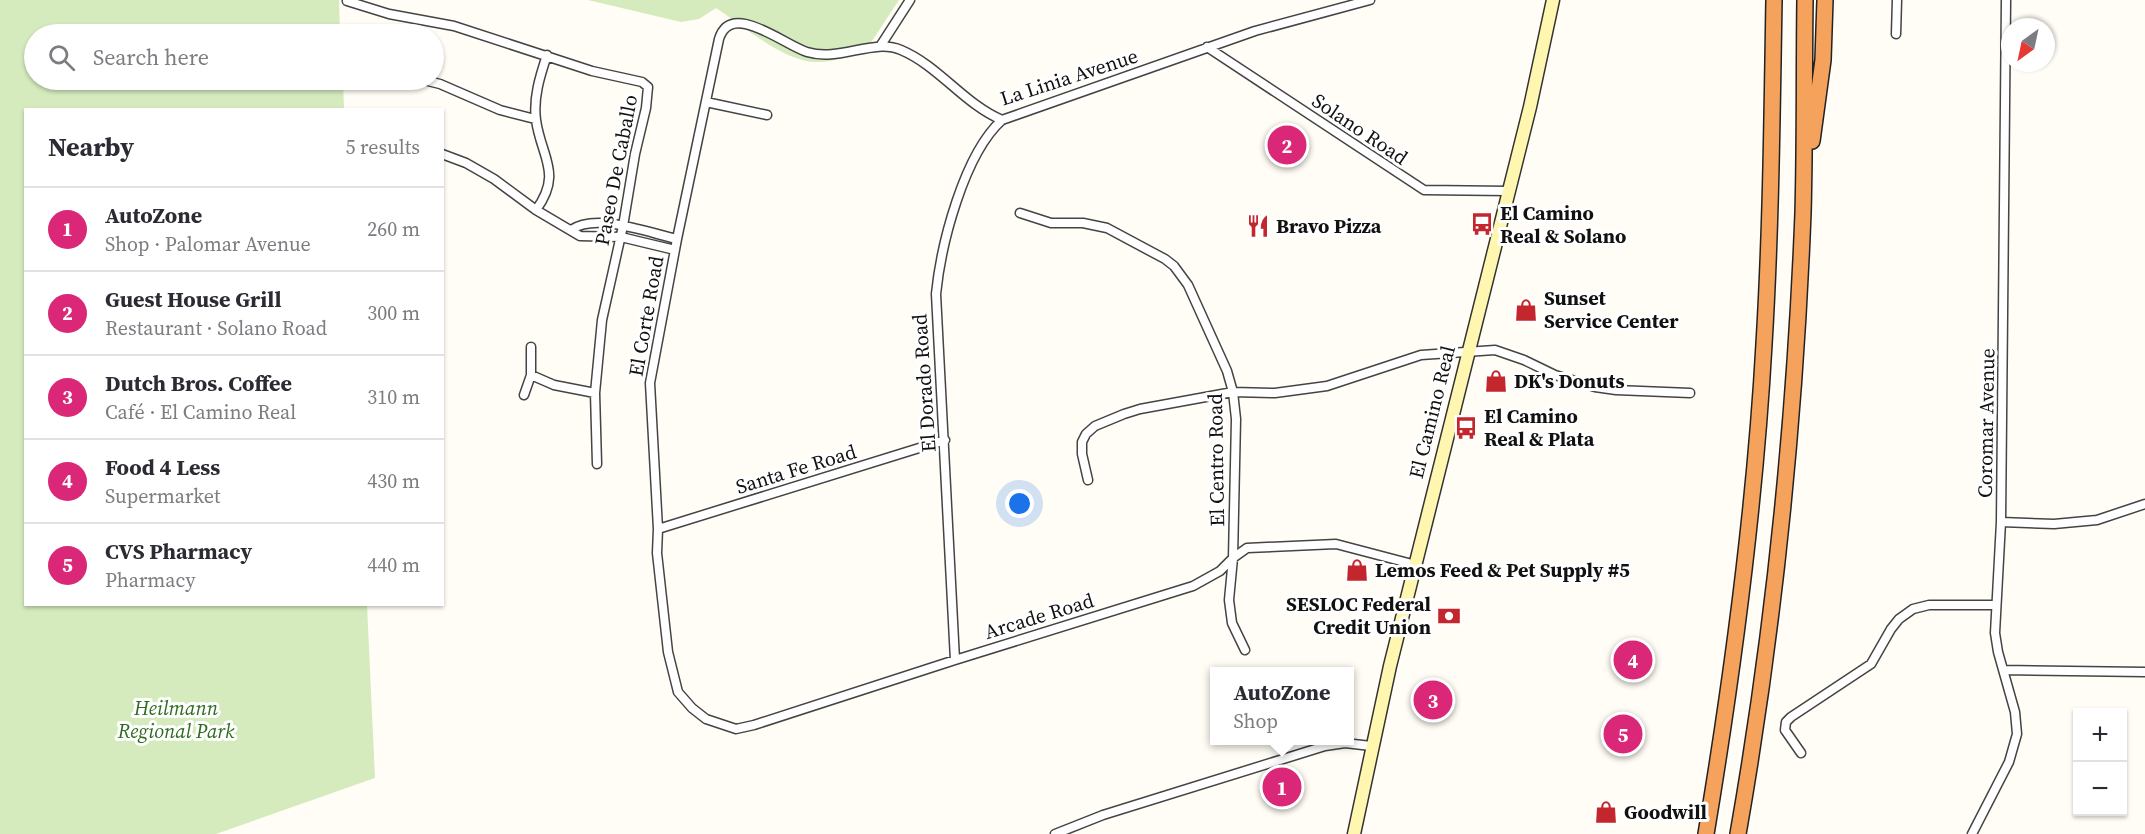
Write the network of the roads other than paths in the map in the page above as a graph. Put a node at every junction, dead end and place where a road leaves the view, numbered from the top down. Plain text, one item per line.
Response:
1 (910, 0) edge
2 (1370, 0) edge
3 (1553, 0) edge
4 (1774, 0) edge
5 (1805, 0) edge
6 (1826, 0) edge
7 (1897, 0) edge
8 (2006, 0) edge
9 (347, 1) edge
10 (443, 24) edge
11 (444, 24) edge
12 (1896, 34) dead end
13 (881, 45) junction
14 (1207, 47) junction
15 (547, 55) junction
16 (444, 86) edge
17 (706, 102) junction
18 (767, 115) dead end
19 (536, 118) junction
20 (1002, 120) junction
21 (444, 155) edge
22 (1509, 190) junction
23 (536, 210) junction
24 (1803, 212) junction
25 (1020, 213) dead end
26 (623, 226) junction
27 (571, 230) junction
28 (649, 231) junction
29 (621, 237) junction
30 (677, 239) junction
31 (646, 243) junction
32 (675, 250) junction
33 (531, 347) dead end
34 (1469, 351) junction
35 (531, 375) junction
36 (1233, 392) junction
37 (595, 393) junction
38 (1690, 393) dead end
39 (524, 395) dead end
40 (945, 440) junction
41 (597, 464) dead end
42 (1088, 480) dead end
43 (2145, 504) edge
44 (2001, 522) junction
45 (658, 529) junction
46 (1233, 558) junction
47 (1416, 565) junction
48 (1996, 605) junction
49 (1245, 650) dead end
50 (955, 660) junction
51 (2004, 670) junction
52 (2145, 672) edge
53 (678, 692) joint
54 (1354, 744) edge
55 (1335, 745) edge
56 (1371, 746) junction
57 (1801, 753) dead end
58 (1716, 777) junction
59 (1055, 834) edge
60 (1354, 834) edge
61 (1700, 834) edge
62 (1706, 834) edge
63 (1738, 834) edge
64 (1972, 834) edge

1 - 13 street
2 - 14 street, La Linia Avenue
3 - 22 main road, El Camino Real
4 - 58 highway
5 - 24 highway
6 - 24 highway
7 - 12 street
8 - 44 street, Coromar Avenue
9 - 10 street, Paseo De Caballo
11 - 15 street, Paseo De Caballo
13 - 17 street, El Corte Road
13 - 20 street, La Linia Avenue
14 - 20 street, La Linia Avenue
14 - 22 street, Solano Road
15 - 19 street
15 - 26 street, Paseo De Caballo
16 - 19 street
17 - 18 street
17 - 30 street, El Corte Road
19 - 23 street
20 - 40 street, El Dorado Road
21 - 23 street
22 - 34 main road, El Camino Real
23 - 27 street
24 - 63 highway
25 - 36 street, El Centro Road
26 - 27 street
26 - 28 street
26 - 29 street, Paseo De Caballo
27 - 29 street
28 - 30 street
28 - 31 street
29 - 31 street
29 - 37 street, Paseo De Caballo
30 - 32 street, El Corte Road
31 - 32 street
32 - 45 street, El Corte Road
33 - 35 street
34 - 36 street
34 - 38 street
34 - 47 main road, El Camino Real
35 - 37 street
35 - 39 street
36 - 42 street
36 - 46 street, El Centro Road
37 - 41 street, Paseo De Caballo
40 - 45 street, Santa Fe Road
40 - 50 street, El Dorado Road
43 - 44 street
44 - 48 street, Coromar Avenue
45 - 53 street, El Corte Road
46 - 47 street, Arcade Road
46 - 49 street, El Centro Road
46 - 50 street, Arcade Road
47 - 56 main road, El Camino Real
48 - 51 street, Coromar Avenue
48 - 57 street
50 - 53 street, Arcade Road
51 - 52 street
51 - 64 street, Coromar Avenue
54 - 56 street
55 - 59 street
56 - 60 main road, El Camino Real
58 - 61 highway
58 - 62 highway

